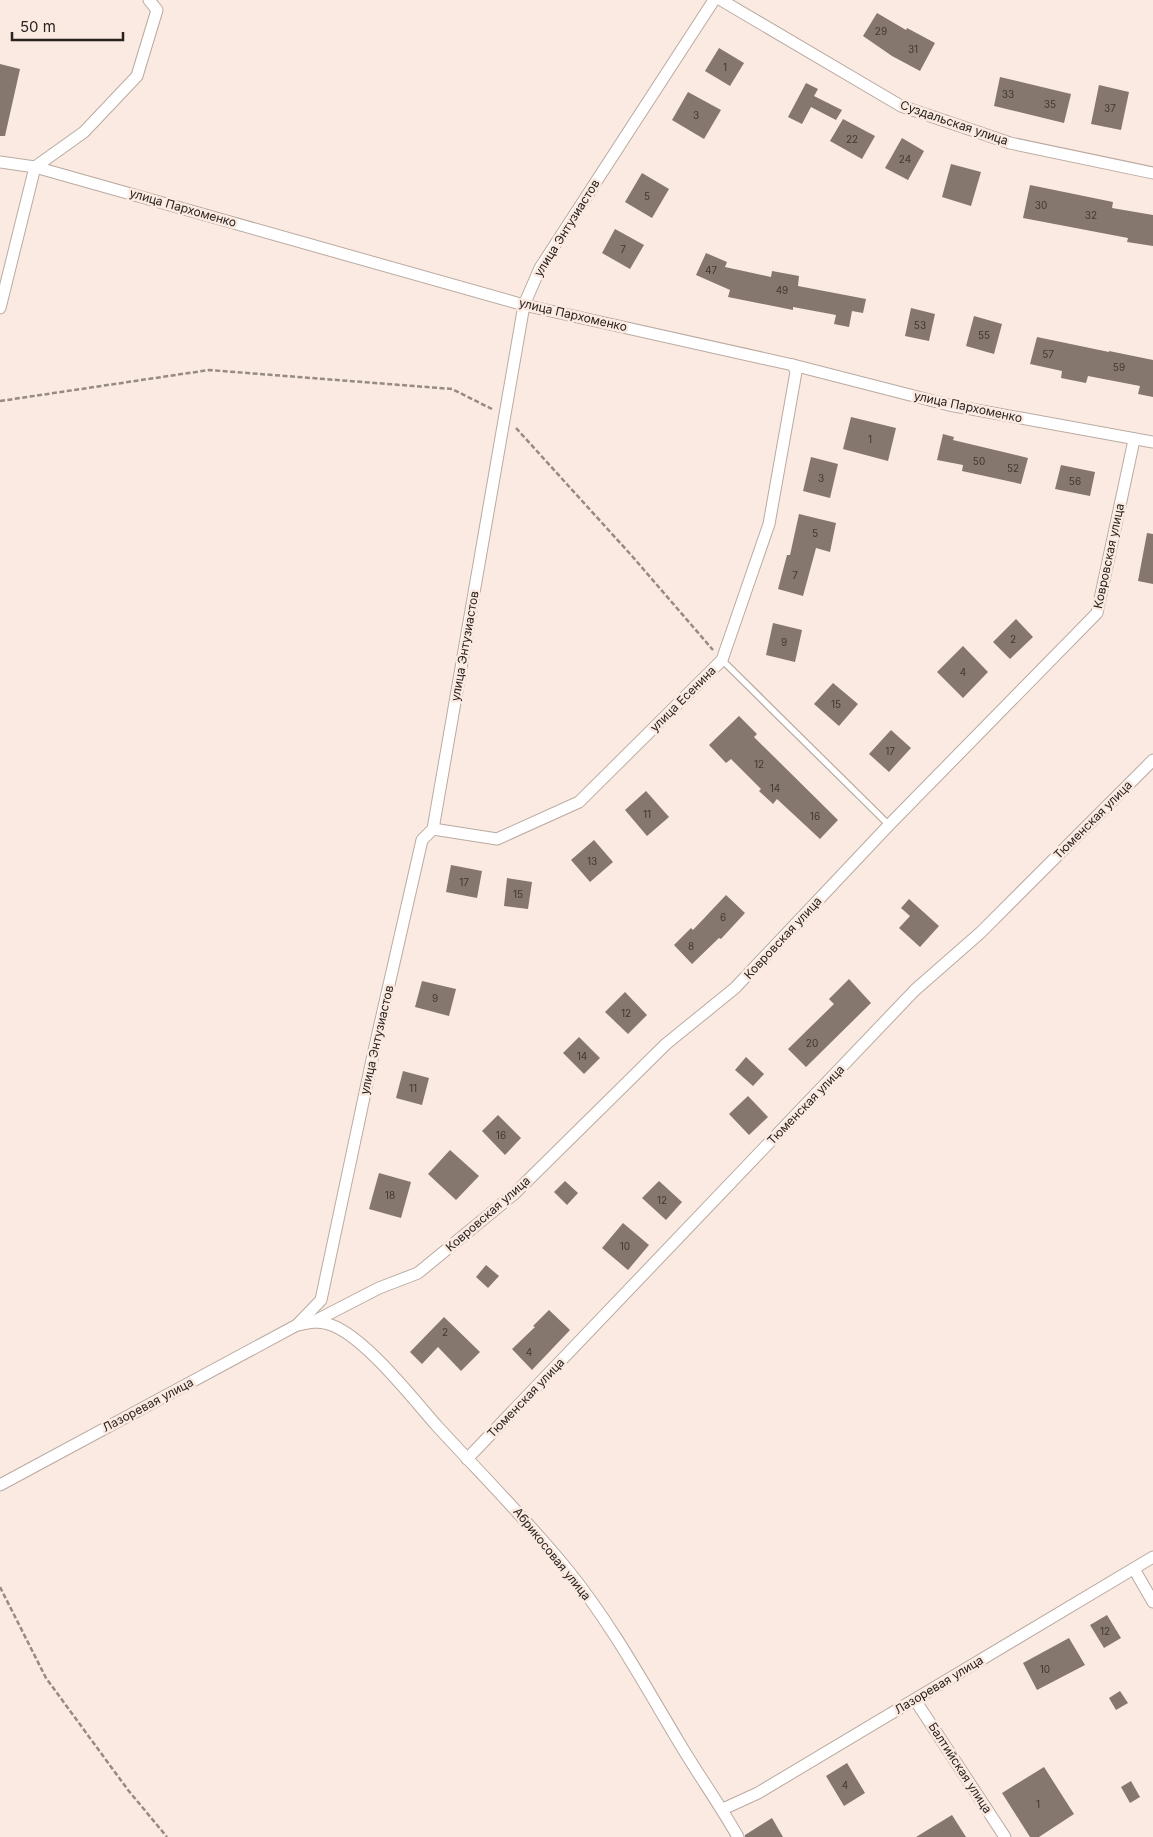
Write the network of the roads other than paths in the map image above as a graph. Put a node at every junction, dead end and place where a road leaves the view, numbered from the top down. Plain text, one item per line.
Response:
1 (149, 0) edge
2 (714, 0) edge
3 (721, 0) edge
4 (0, 162) edge
5 (35, 166) junction
6 (1153, 173) edge
7 (524, 305) junction
8 (0, 308) edge
9 (793, 365) junction
10 (1134, 440) junction
11 (1153, 442) edge
12 (722, 660) junction
13 (1153, 760) edge
14 (890, 825) junction
15 (433, 829) junction
16 (312, 1322) junction
17 (297, 1325) junction
18 (467, 1459) junction
19 (0, 1485) edge
20 (1153, 1557) edge
21 (1134, 1569) junction
22 (1153, 1602) edge
23 (915, 1700) junction
24 (723, 1809) junction
25 (738, 1837) edge
26 (1004, 1837) edge

1 - 5 street
2 - 7 street, улица Энтузиастов
3 - 6 street, Суздальская улица
4 - 5 street, улица Пархоменко
5 - 7 street, улица Пархоменко
5 - 8 street
7 - 9 street, улица Пархоменко
7 - 15 street, улица Энтузиастов
9 - 10 street, улица Пархоменко
9 - 12 street, улица Есенина
10 - 11 street, улица Пархоменко
10 - 14 street, Ковровская улица
12 - 14 lane
12 - 15 street, улица Есенина
13 - 18 street, Тюменская улица
14 - 16 street, Ковровская улица
15 - 17 street, улица Энтузиастов
16 - 17 street, Ковровская улица
16 - 18 street, Абрикосовая улица
17 - 19 street, Лазоревая улица
18 - 24 street, Абрикосовая улица
20 - 21 street, Лазоревая улица
21 - 22 street
21 - 23 street, Лазоревая улица
23 - 24 street, Лазоревая улица
23 - 26 street, Балтийская улица
24 - 25 street, Абрикосовая улица

